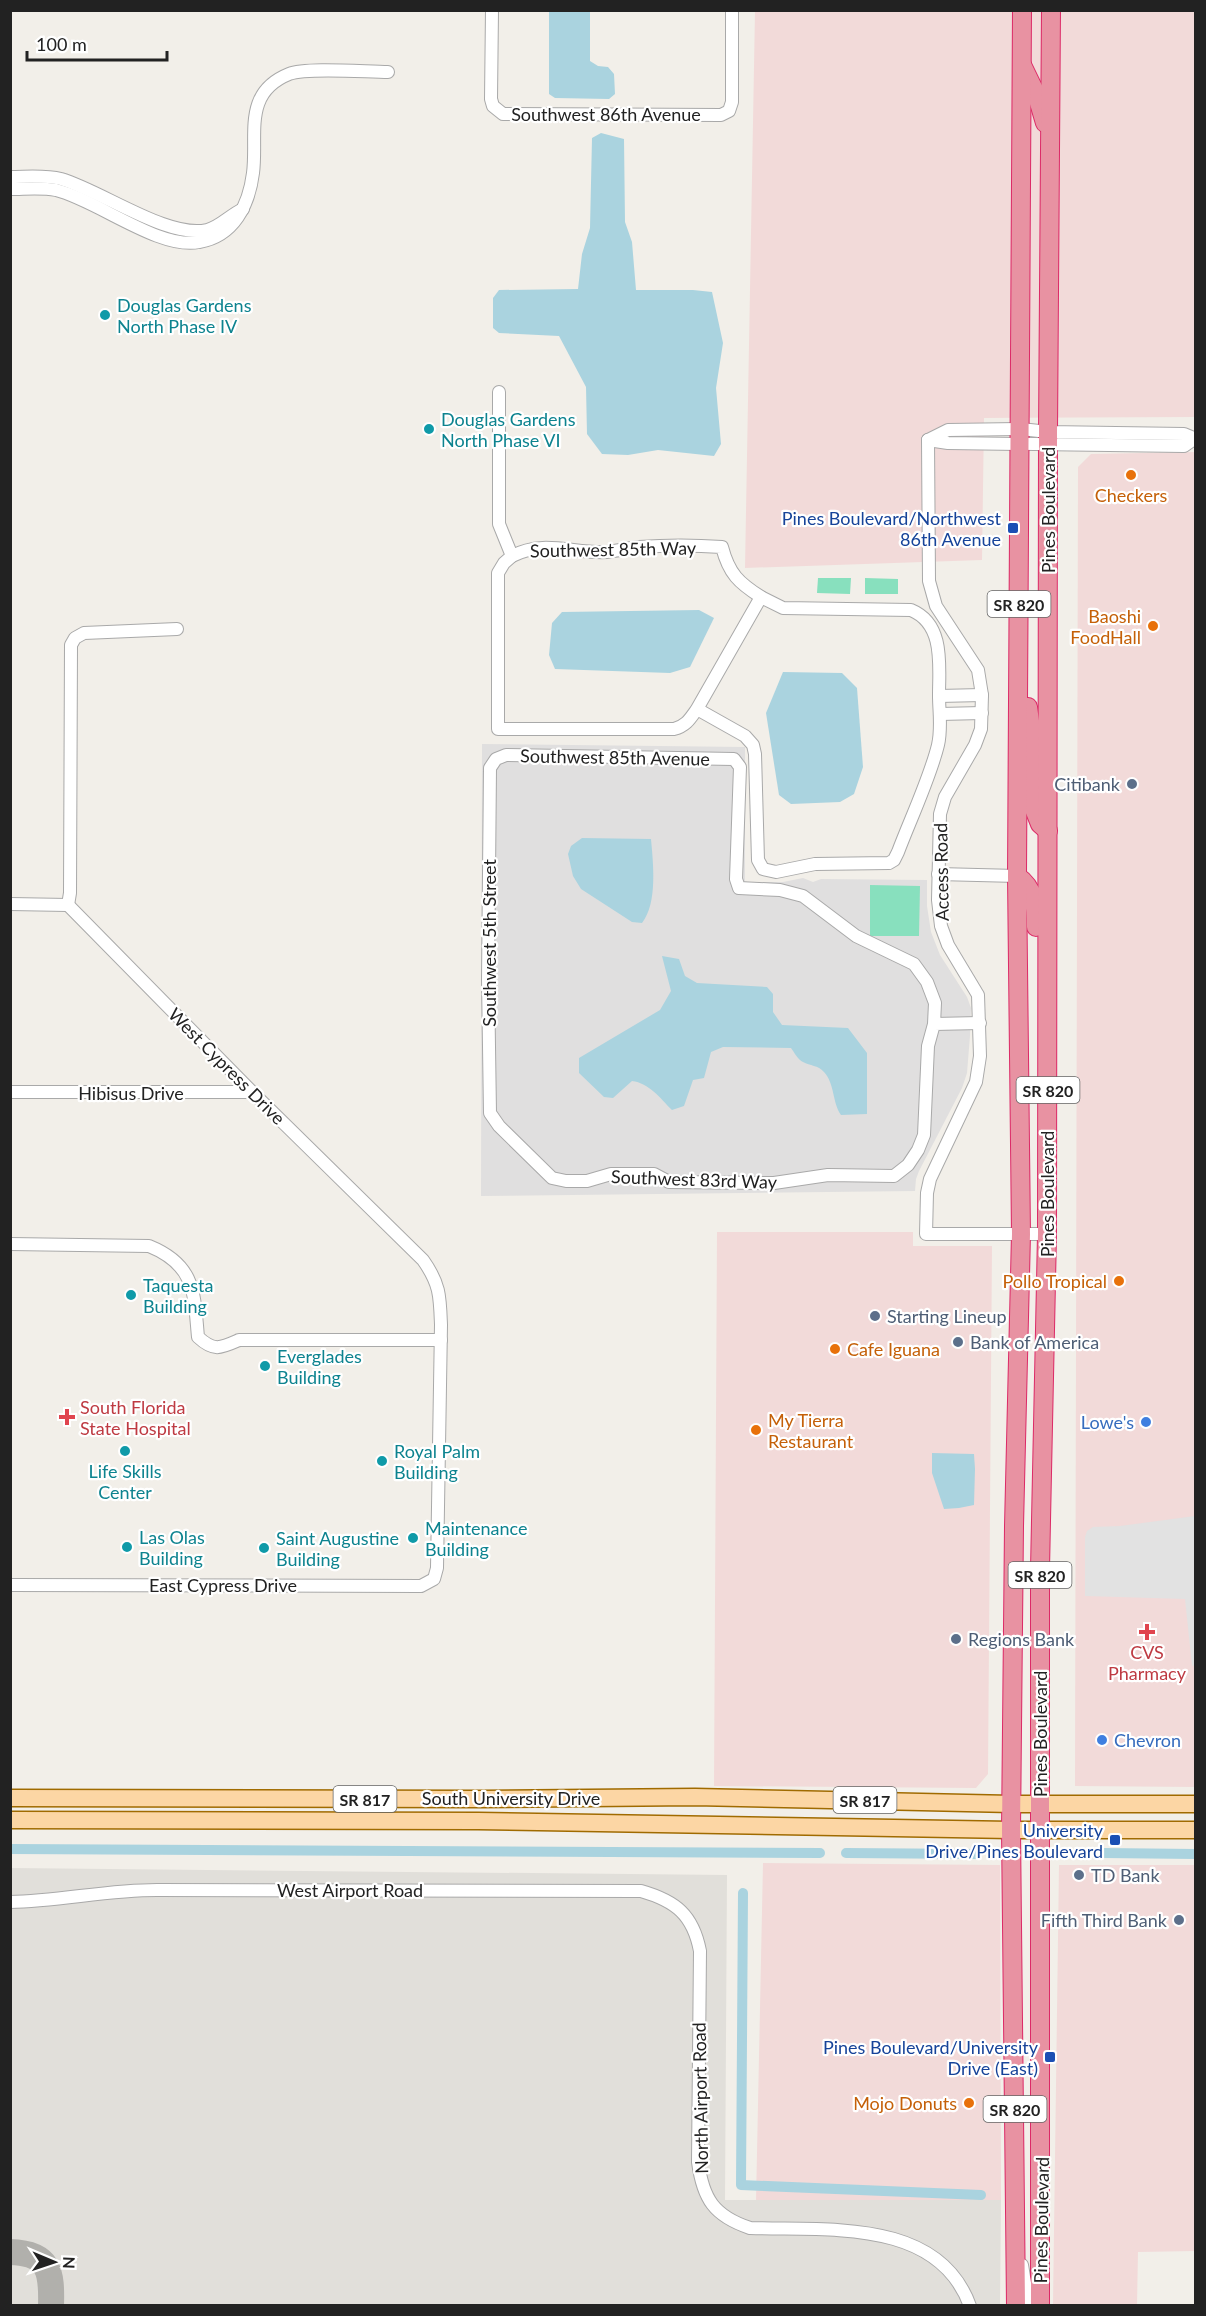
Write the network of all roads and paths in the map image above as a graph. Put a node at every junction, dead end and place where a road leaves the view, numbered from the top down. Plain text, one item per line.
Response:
1 (492, 10) edge
2 (732, 10) edge
3 (1022, 10) edge
4 (1030, 10) edge
5 (1051, 10) edge
6 (1051, 61) junction
7 (1021, 62) junction
8 (388, 72) dead end
9 (1050, 136) junction
10 (10, 177) edge
11 (10, 189) edge
12 (77, 191) junction
13 (499, 392) dead end
14 (1021, 437) junction
15 (1048, 438) junction
16 (1195, 439) edge
17 (928, 440) joint
18 (512, 556) junction
19 (761, 597) junction
20 (177, 629) dead end
21 (1019, 674) junction
22 (982, 695) junction
23 (939, 696) junction
24 (697, 709) junction
25 (982, 713) junction
26 (940, 714) junction
27 (496, 759) joint
28 (1048, 831) junction
29 (938, 874) junction
30 (1017, 876) junction
31 (10, 904) edge
32 (68, 905) junction
33 (980, 1023) junction
34 (934, 1024) junction
35 (1048, 1032) junction
36 (10, 1092) edge
37 (252, 1092) junction
38 (499, 1126) joint
39 (1021, 1234) junction
40 (1047, 1234) junction
41 (10, 1244) edge
42 (441, 1340) junction
43 (1017, 1405) junction
44 (1041, 1521) junction
45 (1014, 1526) junction
46 (1040, 1569) junction
47 (434, 1579) joint
48 (10, 1585) edge
49 (10, 1798) edge
50 (1012, 1803) junction
51 (1040, 1804) junction
52 (1196, 1804) edge
53 (10, 1820) edge
54 (1011, 1830) junction
55 (1196, 1830) edge
56 (1041, 1831) junction
57 (10, 1902) edge
58 (684, 1913) joint
59 (1013, 2025) junction
60 (1015, 2134) junction
61 (1041, 2135) junction
62 (1016, 2238) junction
63 (1040, 2245) junction
64 (970, 2306) edge
65 (1016, 2306) edge
66 (1026, 2306) edge
67 (1040, 2306) edge

1 - 2 street, Southwest 86th Avenue
3 - 7 highway, Pines Boulevard / SR 820
4 - 6 highway
5 - 6 highway, Pines Boulevard / SR 820
6 - 9 highway, Pines Boulevard / SR 820
7 - 9 highway
7 - 14 highway, Pines Boulevard / SR 820
8 - 12 street
9 - 15 highway, Pines Boulevard / SR 820
10 - 12 street
11 - 12 street
13 - 18 street
14 - 15 street
14 - 17 street, Pines Boulevard
14 - 21 highway, Pines Boulevard / SR 820
15 - 16 street
15 - 28 highway, Pines Boulevard / SR 820
17 - 22 street, Access Road
18 - 19 street, Southwest 85th Way
18 - 24 street
19 - 23 street
19 - 24 street
20 - 32 street
21 - 28 highway
21 - 30 highway, Pines Boulevard / SR 820
22 - 23 street
22 - 25 street, Access Road
23 - 26 street
24 - 26 street
25 - 26 street
25 - 29 street, Access Road
27 - 34 street, Southwest 85th Avenue
27 - 38 street, Southwest 5th Street
28 - 35 highway, Pines Boulevard / SR 820
29 - 30 street
29 - 33 street, Access Road
30 - 35 highway
30 - 39 highway, Pines Boulevard / SR 820
31 - 32 street
32 - 37 street, West Cypress Drive
33 - 34 street
33 - 39 street, Access Road
34 - 38 street, Southwest 83rd Way
35 - 40 highway, Pines Boulevard / SR 820
36 - 37 street, Hibisus Drive
37 - 42 street, West Cypress Drive
39 - 40 street
39 - 43 highway, Pines Boulevard / SR 820
40 - 44 highway, Pines Boulevard / SR 820
41 - 42 street
42 - 47 street, West Cypress Drive
43 - 44 highway
43 - 45 highway, Pines Boulevard / SR 820
44 - 46 highway, Pines Boulevard / SR 820
45 - 46 highway
45 - 50 highway, Pines Boulevard / SR 820
46 - 51 highway, Pines Boulevard / SR 820
47 - 48 street, East Cypress Drive
49 - 50 main road, South University Drive / SR 817
50 - 51 main road, SR 817
50 - 54 highway, Pines Boulevard / SR 820
51 - 52 main road, SR 817
51 - 56 highway, Pines Boulevard / SR 820
53 - 54 main road, South University Drive / SR 817
54 - 56 main road, SR 817
54 - 59 highway, Pines Boulevard / SR 820
55 - 56 main road, SR 817
56 - 61 highway, Pines Boulevard / SR 820
57 - 58 street, West Airport Road
58 - 64 street, North Airport Road
59 - 60 highway, Pines Boulevard / SR 820
59 - 61 highway
60 - 62 highway, Pines Boulevard / SR 820
60 - 63 highway
61 - 63 highway, Pines Boulevard / SR 820
62 - 65 highway, Pines Boulevard / SR 820
62 - 66 street
63 - 67 highway, Pines Boulevard / SR 820

